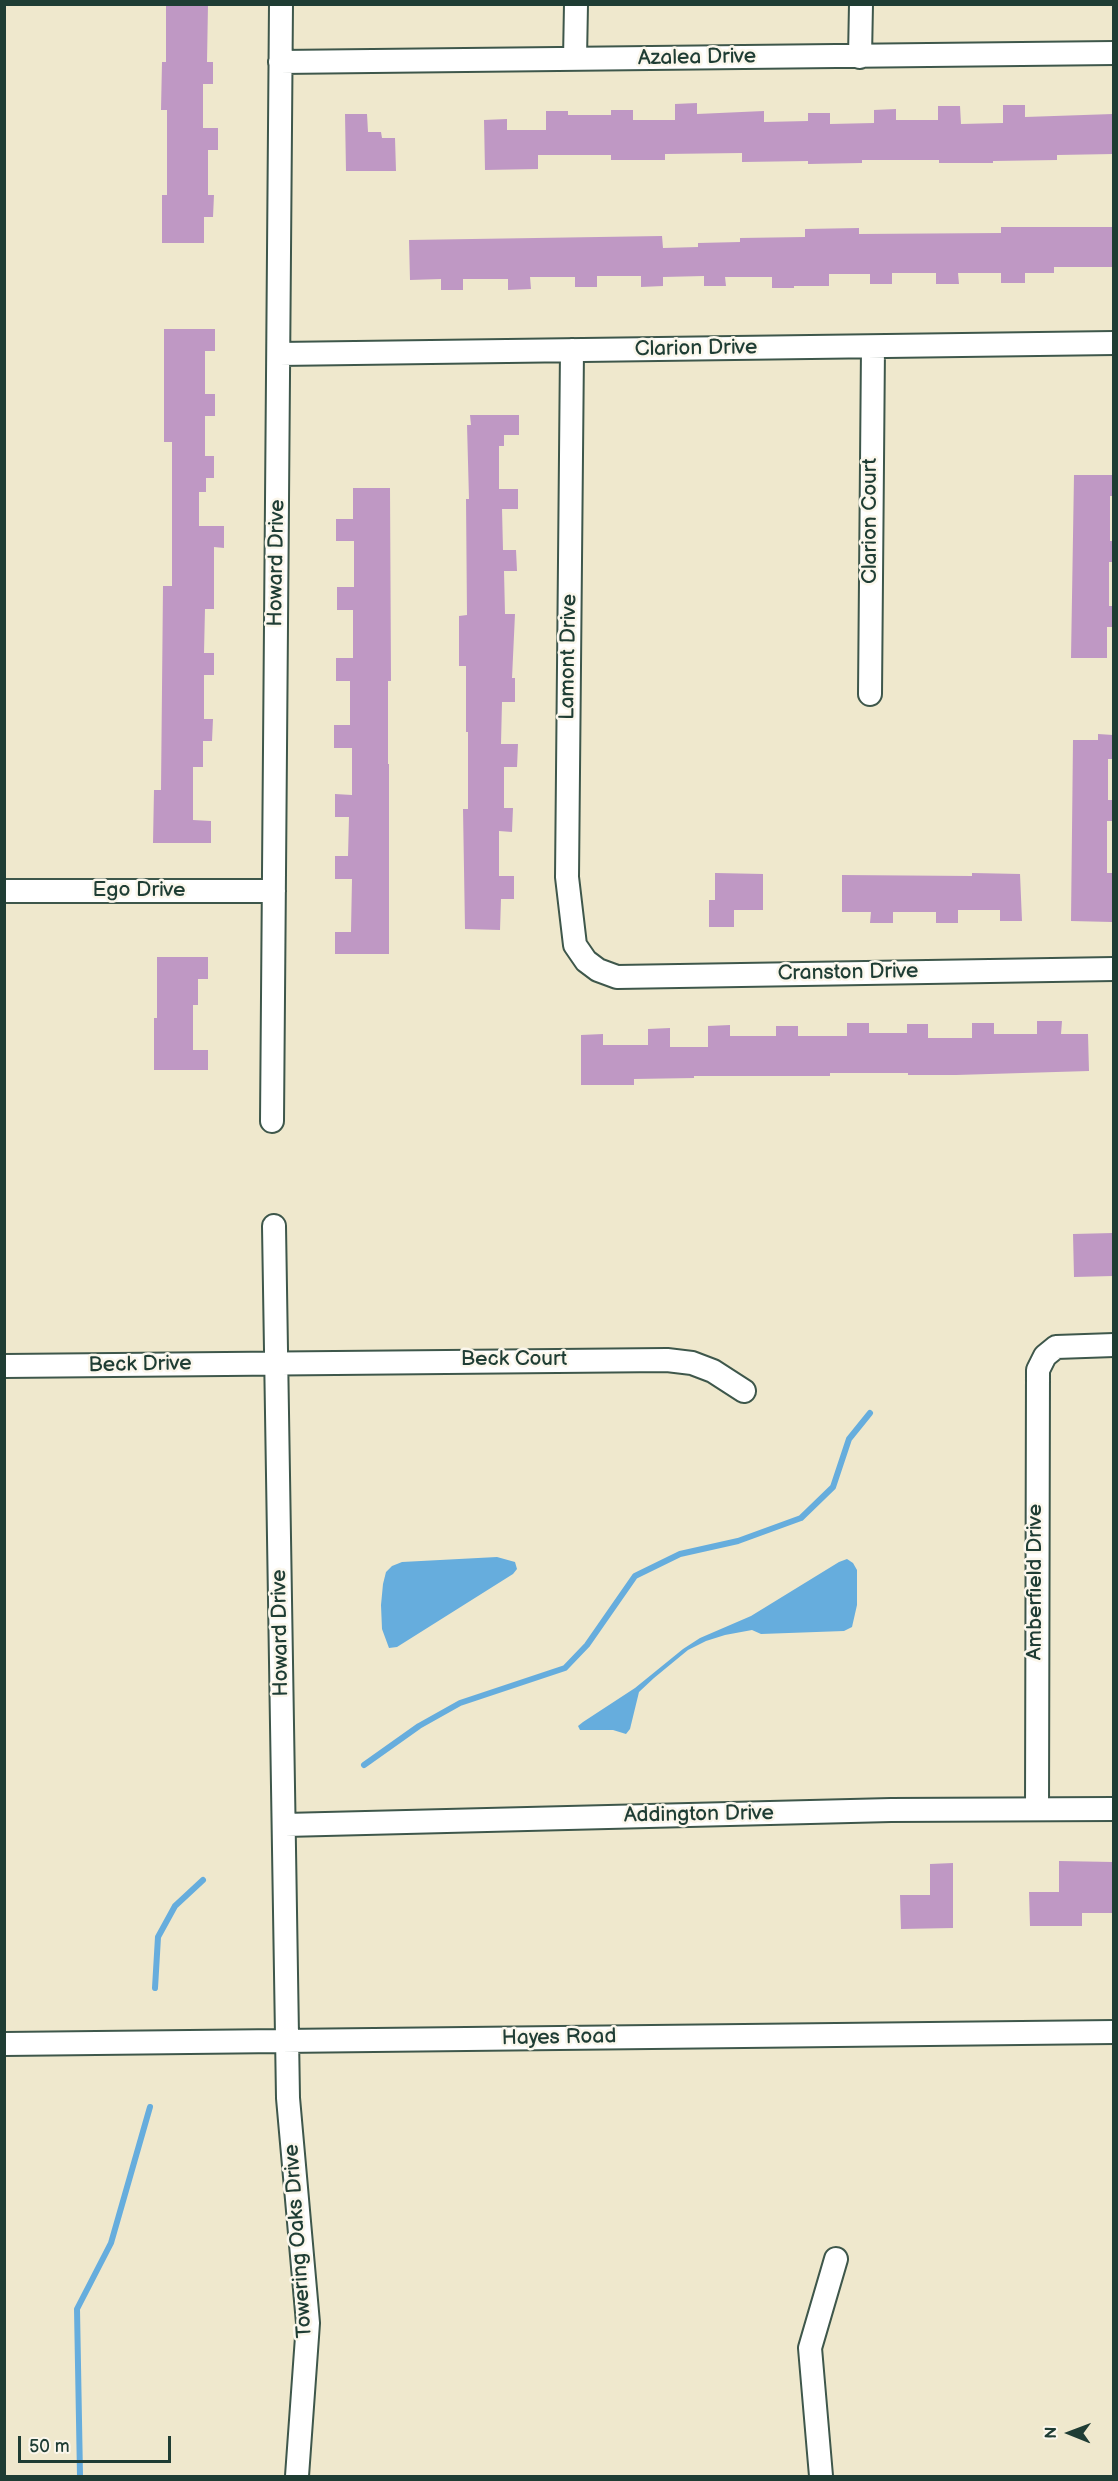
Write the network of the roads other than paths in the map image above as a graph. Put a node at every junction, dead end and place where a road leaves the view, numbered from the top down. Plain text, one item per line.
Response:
1 (281, 4) edge
2 (576, 4) edge
3 (861, 4) edge
4 (1113, 53) edge
5 (860, 57) junction
6 (575, 59) junction
7 (280, 62) junction
8 (1113, 343) edge
9 (873, 347) junction
10 (572, 350) junction
11 (279, 354) junction
12 (870, 694) dead end
13 (4, 891) edge
14 (274, 891) junction
15 (586, 961) joint
16 (1113, 969) edge
17 (272, 1121) dead end
18 (273, 1226) dead end
19 (1113, 1345) edge
20 (276, 1362) junction
21 (4, 1366) edge
22 (744, 1391) dead end
23 (1037, 1809) junction
24 (1113, 1809) edge
25 (285, 1825) junction
26 (1113, 2032) edge
27 (287, 2041) junction
28 (4, 2043) edge
29 (836, 2259) dead end
30 (297, 2476) edge
31 (821, 2476) edge

1 - 7 street, Howard Drive
2 - 6 street
3 - 5 street
4 - 5 street, Azalea Drive
5 - 6 street, Azalea Drive
6 - 7 street, Azalea Drive
7 - 11 street, Howard Drive
8 - 9 street, Clarion Drive
9 - 10 street, Clarion Drive
9 - 12 street, Clarion Court
10 - 11 street, Clarion Drive
10 - 15 street, Lamont Drive
11 - 14 street, Howard Drive
13 - 14 street, Ego Drive
14 - 17 street, Howard Drive
15 - 16 street, Cranston Drive
18 - 20 street, Howard Drive
19 - 23 street, Amberfield Drive
20 - 21 street, Beck Drive
20 - 22 street, Beck Court
20 - 25 street, Howard Drive
23 - 24 street, Addington Drive
23 - 25 street, Addington Drive
25 - 27 street, Howard Drive
26 - 27 street, Hayes Road
27 - 28 street, Hayes Road
27 - 30 street, Towering Oaks Drive
29 - 31 street

